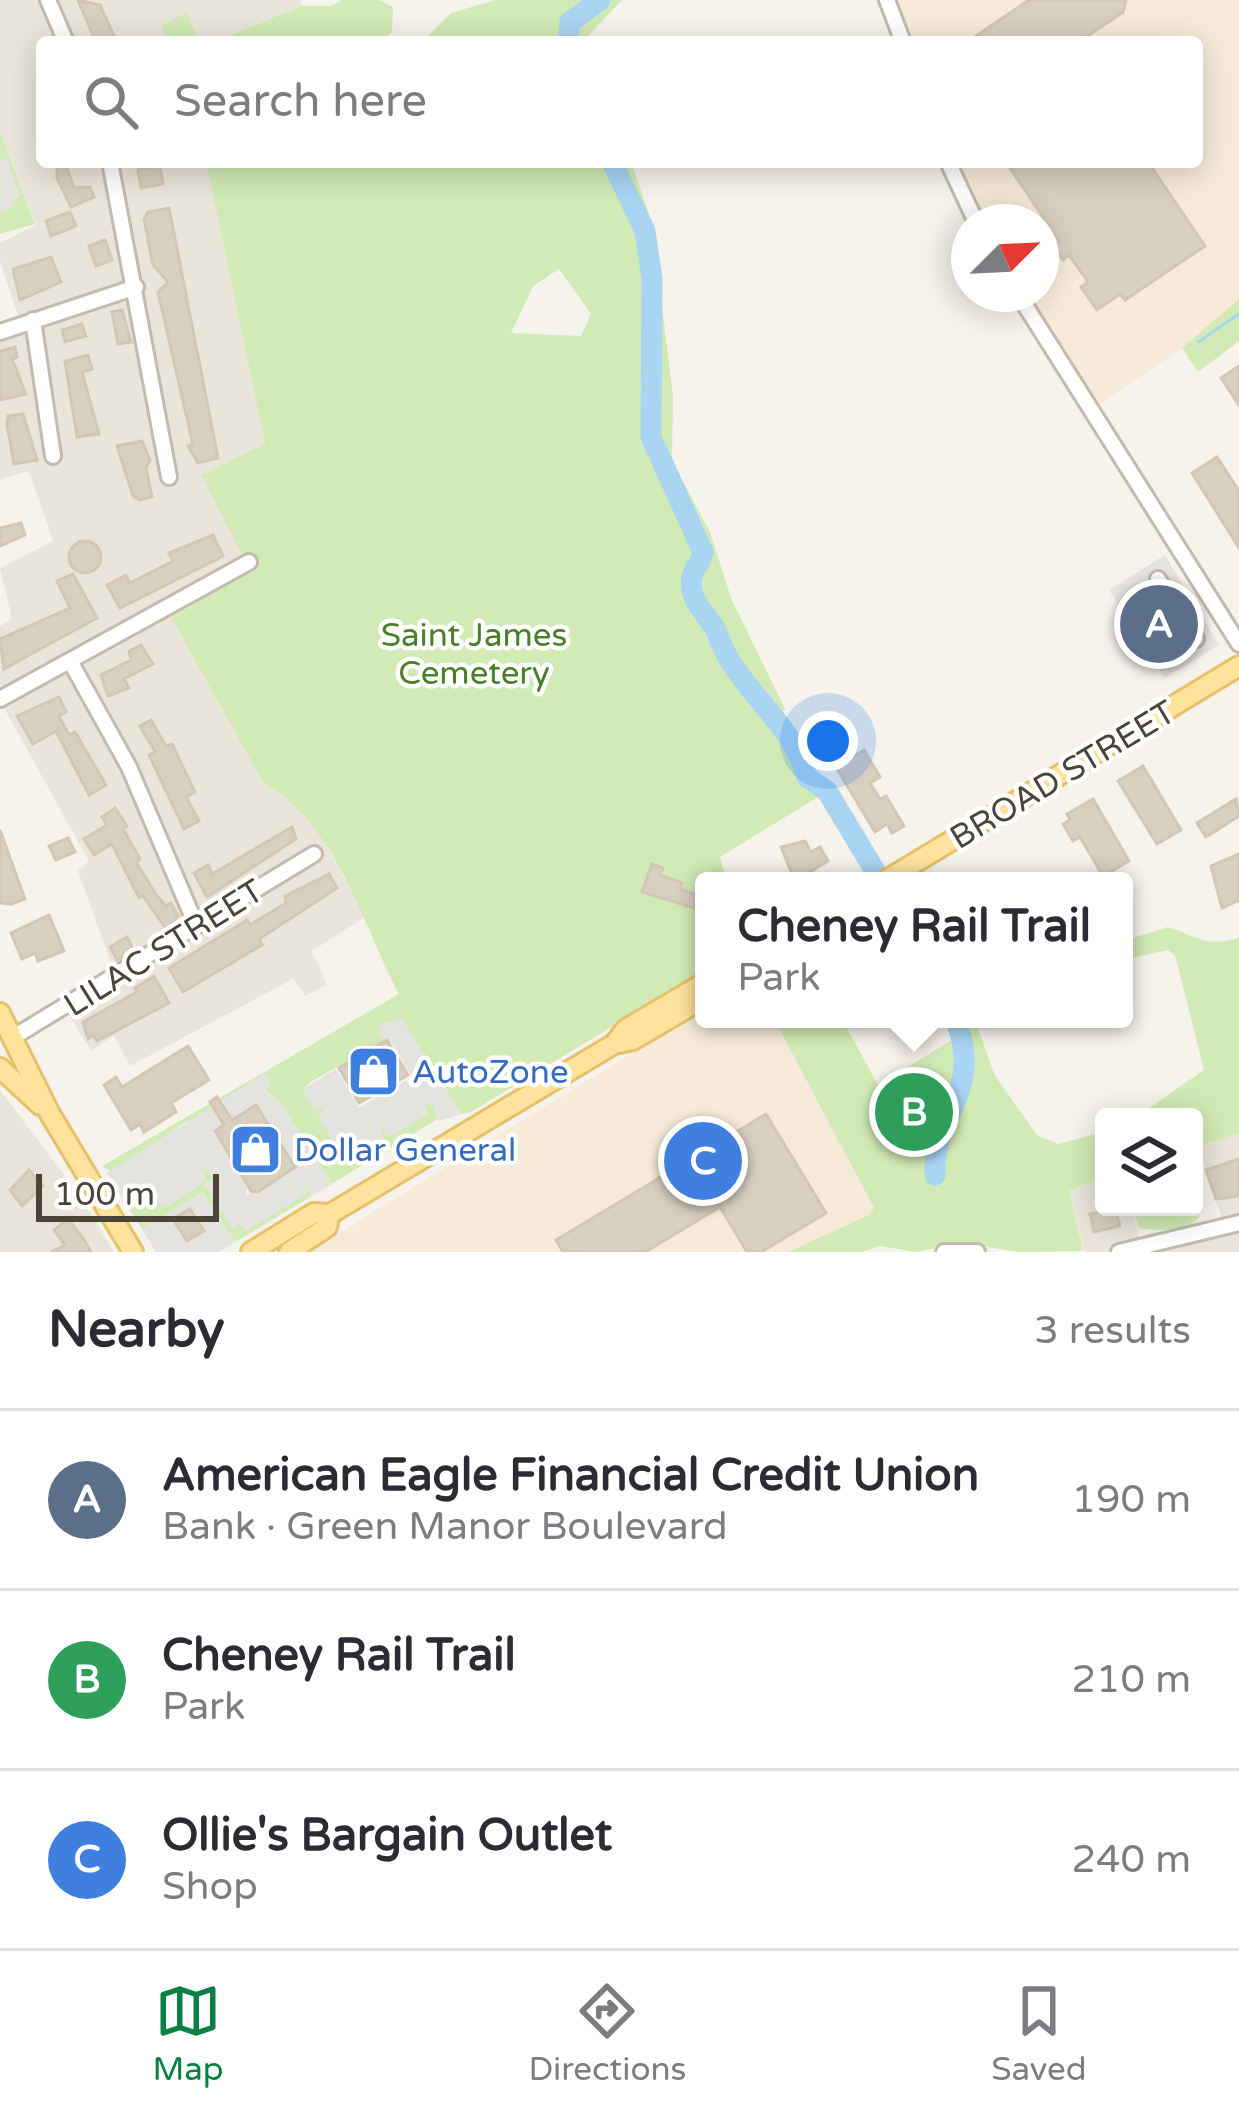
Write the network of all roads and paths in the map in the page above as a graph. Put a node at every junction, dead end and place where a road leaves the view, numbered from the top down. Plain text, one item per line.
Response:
1 (48, 0) edge
2 (887, 0) edge
3 (64, 36) edge
4 (901, 36) edge
5 (111, 168) edge
6 (952, 168) edge
7 (968, 204) edge
8 (136, 287) junction
9 (1029, 312) edge
10 (33, 320) junction
11 (0, 332) edge
12 (53, 456) dead end
13 (170, 477) dead end
14 (249, 562) dead end
15 (1158, 578) dead end
16 (1196, 639) dead end
17 (1239, 644) edge
18 (70, 661) junction
19 (1239, 666) edge
20 (0, 699) edge
21 (314, 854) dead end
22 (899, 872) edge
23 (196, 925) junction
24 (695, 988) edge
25 (695, 1003) edge
26 (0, 1012) edge
27 (12, 1038) junction
28 (614, 1044) junction
29 (0, 1068) edge
30 (49, 1112) junction
31 (330, 1214) junction
32 (1239, 1223) edge
33 (133, 1252) edge
34 (251, 1252) edge
35 (289, 1252) edge
36 (944, 1252) edge
37 (977, 1252) edge
38 (1119, 1252) edge

1 - 3 street
2 - 4 street
5 - 8 street
6 - 7 street
8 - 10 street
8 - 13 street
9 - 17 street
10 - 11 street
10 - 12 street
14 - 18 street
15 - 16 street
18 - 20 street
18 - 23 street
19 - 22 main road, BROAD STREET
21 - 23 street, LILAC STREET
23 - 27 street, LILAC STREET
24 - 28 main road
25 - 28 main road
26 - 27 main road
27 - 30 main road
28 - 31 main road
29 - 30 main road
30 - 33 main road
31 - 34 main road
31 - 35 main road
32 - 38 street
36 - 37 street

